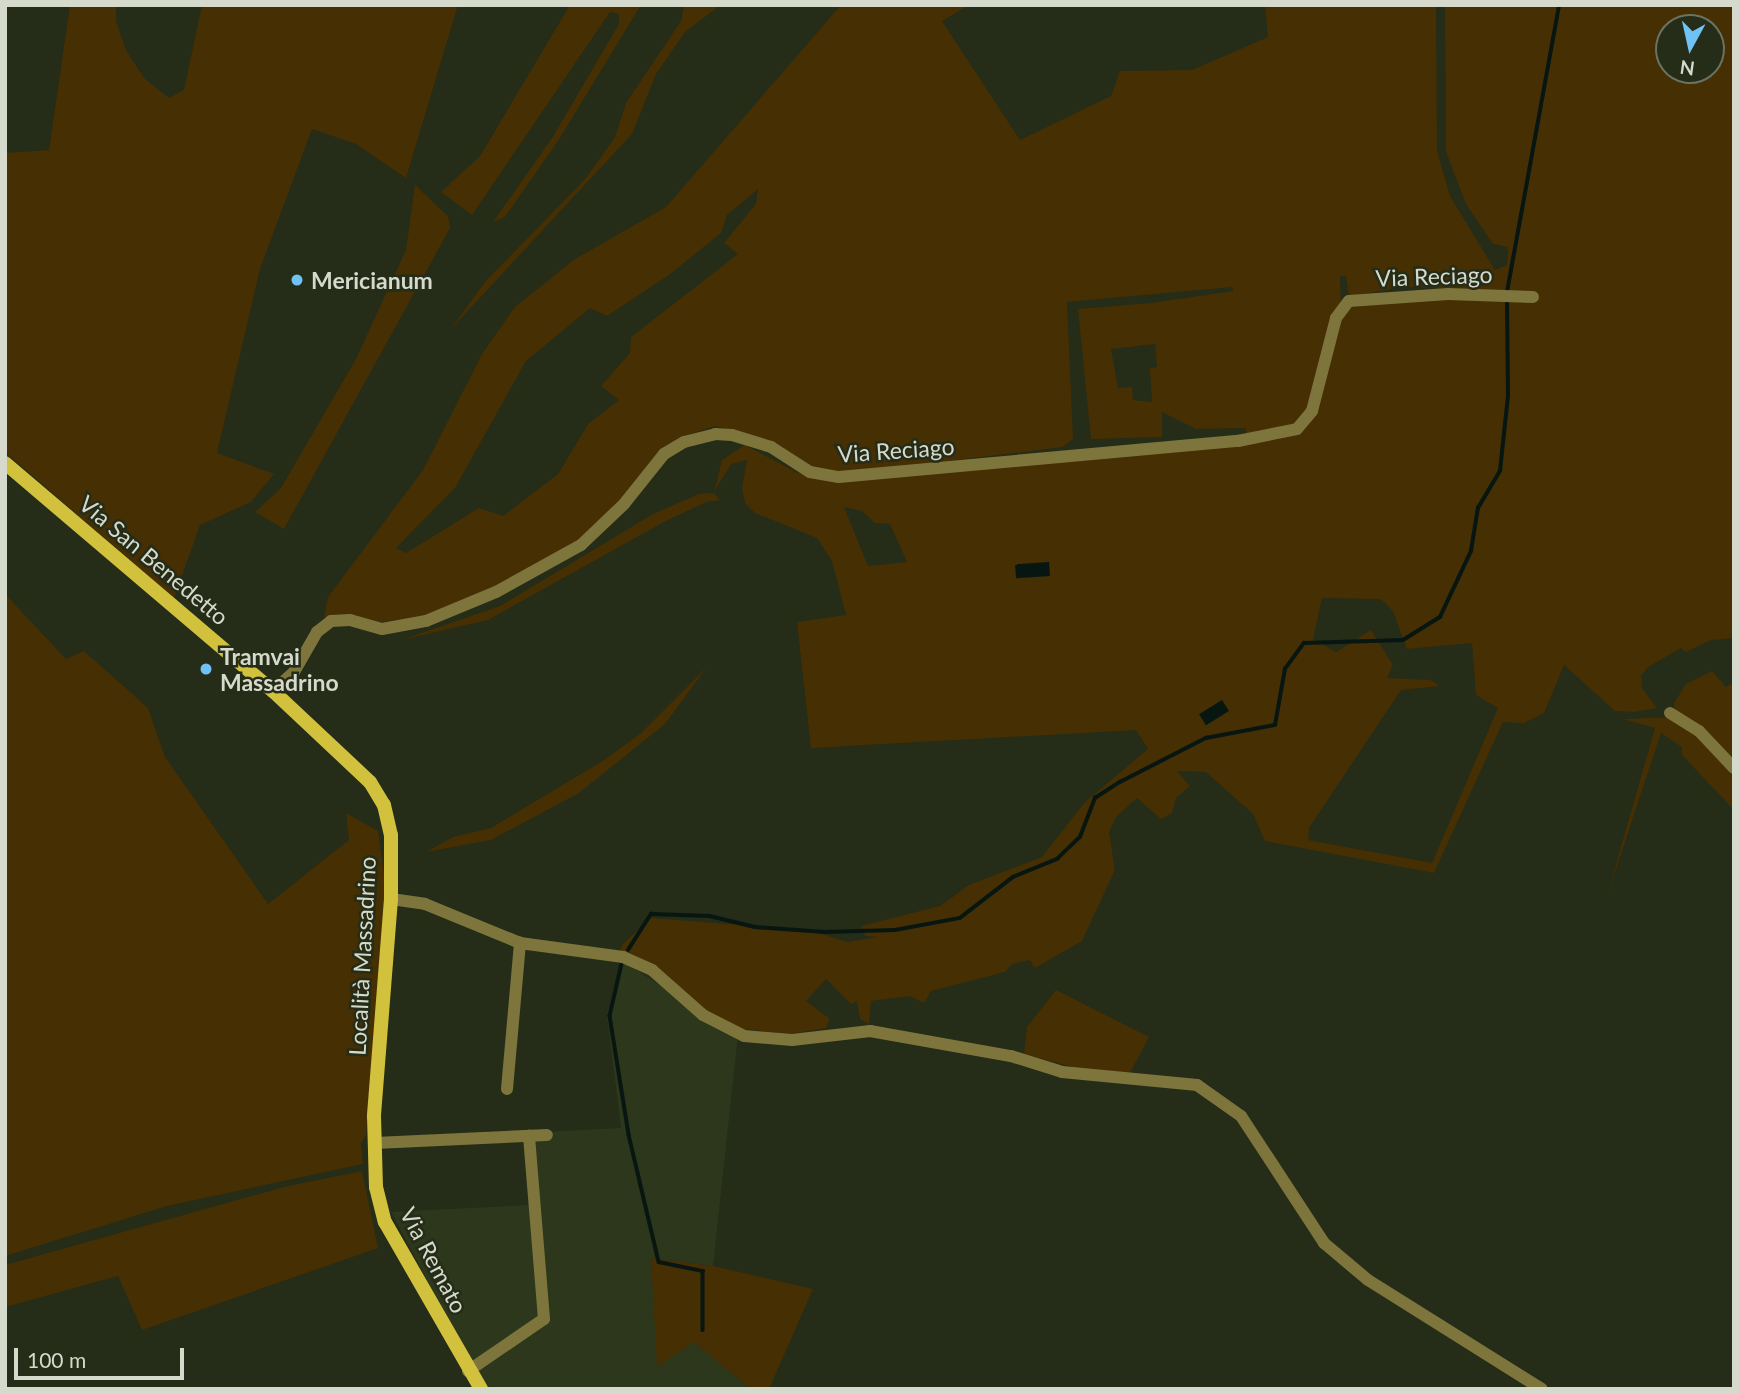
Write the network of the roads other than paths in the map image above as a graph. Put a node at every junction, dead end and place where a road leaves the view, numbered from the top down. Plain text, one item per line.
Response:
1 (1532, 297) dead end
2 (5, 463) edge
3 (275, 689) junction
4 (1670, 713) dead end
5 (1734, 768) edge
6 (391, 899) junction
7 (520, 943) junction
8 (507, 1089) dead end
9 (547, 1135) dead end
10 (529, 1136) junction
11 (375, 1143) junction
12 (468, 1371) junction
13 (481, 1389) edge
14 (1542, 1389) edge

1 - 3 street, Via Reciago
2 - 3 main road, Via San Benedetto
3 - 6 main road, Località Massadrino
4 - 5 street
6 - 7 street
6 - 11 main road, Località Massadrino
7 - 8 street
7 - 14 street
9 - 10 street
10 - 11 street
10 - 12 street
11 - 12 main road, Via Remato
12 - 13 main road, Via Remato

